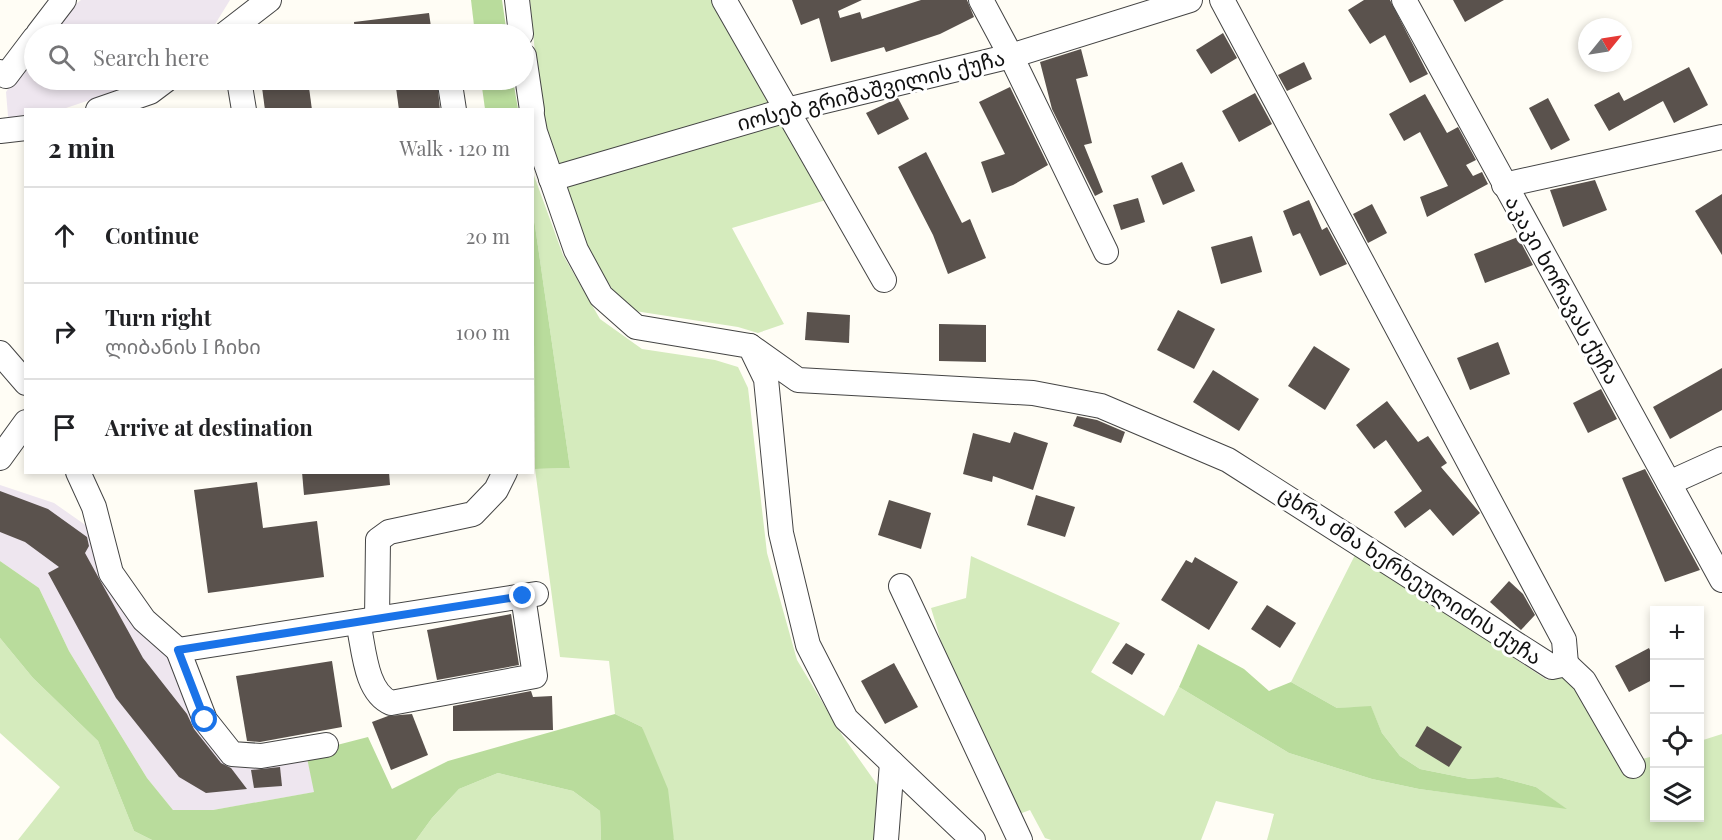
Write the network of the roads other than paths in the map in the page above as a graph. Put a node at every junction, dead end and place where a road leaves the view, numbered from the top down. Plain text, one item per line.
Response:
1 (64, 0) edge
2 (269, 0) edge
3 (517, 0) edge
4 (724, 0) edge
5 (981, 0) edge
6 (1190, 0) edge
7 (1222, 0) edge
8 (1404, 0) edge
9 (46, 24) edge
10 (240, 24) edge
11 (520, 24) edge
12 (24, 51) edge
13 (1011, 56) junction
14 (2, 78) edge
15 (241, 90) edge
16 (451, 90) edge
17 (529, 90) edge
18 (154, 94) edge
19 (105, 108) edge
20 (244, 108) edge
21 (454, 108) edge
22 (532, 108) edge
23 (787, 110) junction
24 (534, 127) edge
25 (24, 128) edge
26 (0, 131) edge
27 (1722, 137) edge
28 (551, 179) junction
29 (1504, 185) junction
30 (1106, 252) dead end
31 (884, 280) dead end
32 (750, 346) junction
33 (0, 353) edge
34 (24, 381) edge
35 (24, 425) edge
36 (0, 458) edge
37 (1722, 459) edge
38 (80, 474) edge
39 (504, 474) edge
40 (1669, 483) junction
41 (1722, 580) edge
42 (901, 586) dead end
43 (367, 621) junction
44 (178, 650) junction
45 (1566, 664) junction
46 (326, 745) dead end
47 (892, 763) junction
48 (1633, 766) dead end
49 (886, 840) edge
50 (973, 840) edge
51 (1020, 840) edge

1 - 9 street
2 - 10 street
3 - 11 street
4 - 23 street
5 - 13 street
6 - 13 street, იოსებ გრიშაშვილის ქუჩა
7 - 45 street, ცხრა ძმა ხერხეულიძის ქუჩა
8 - 29 street, აკაკი ხორავას ქუჩა
12 - 14 street
13 - 23 street, იოსებ გრიშაშვილის ქუჩა
13 - 30 street
15 - 20 street
16 - 21 street
17 - 22 street
18 - 19 street
23 - 28 street, იოსებ გრიშაშვილის ქუჩა
23 - 31 street
24 - 28 street
25 - 26 street
27 - 29 street
28 - 32 street
29 - 40 street, აკაკი ხორავას ქუჩა
32 - 45 street, ცხრა ძმა ხერხეულიძის ქუჩა
32 - 47 street
33 - 34 street
35 - 36 street
37 - 40 street
38 - 44 street
39 - 43 street
40 - 41 street, აკაკი ხორავას ქუჩა
42 - 51 street
43 - 43 street
43 - 44 street
44 - 46 street
45 - 48 street
47 - 49 street
47 - 50 street

